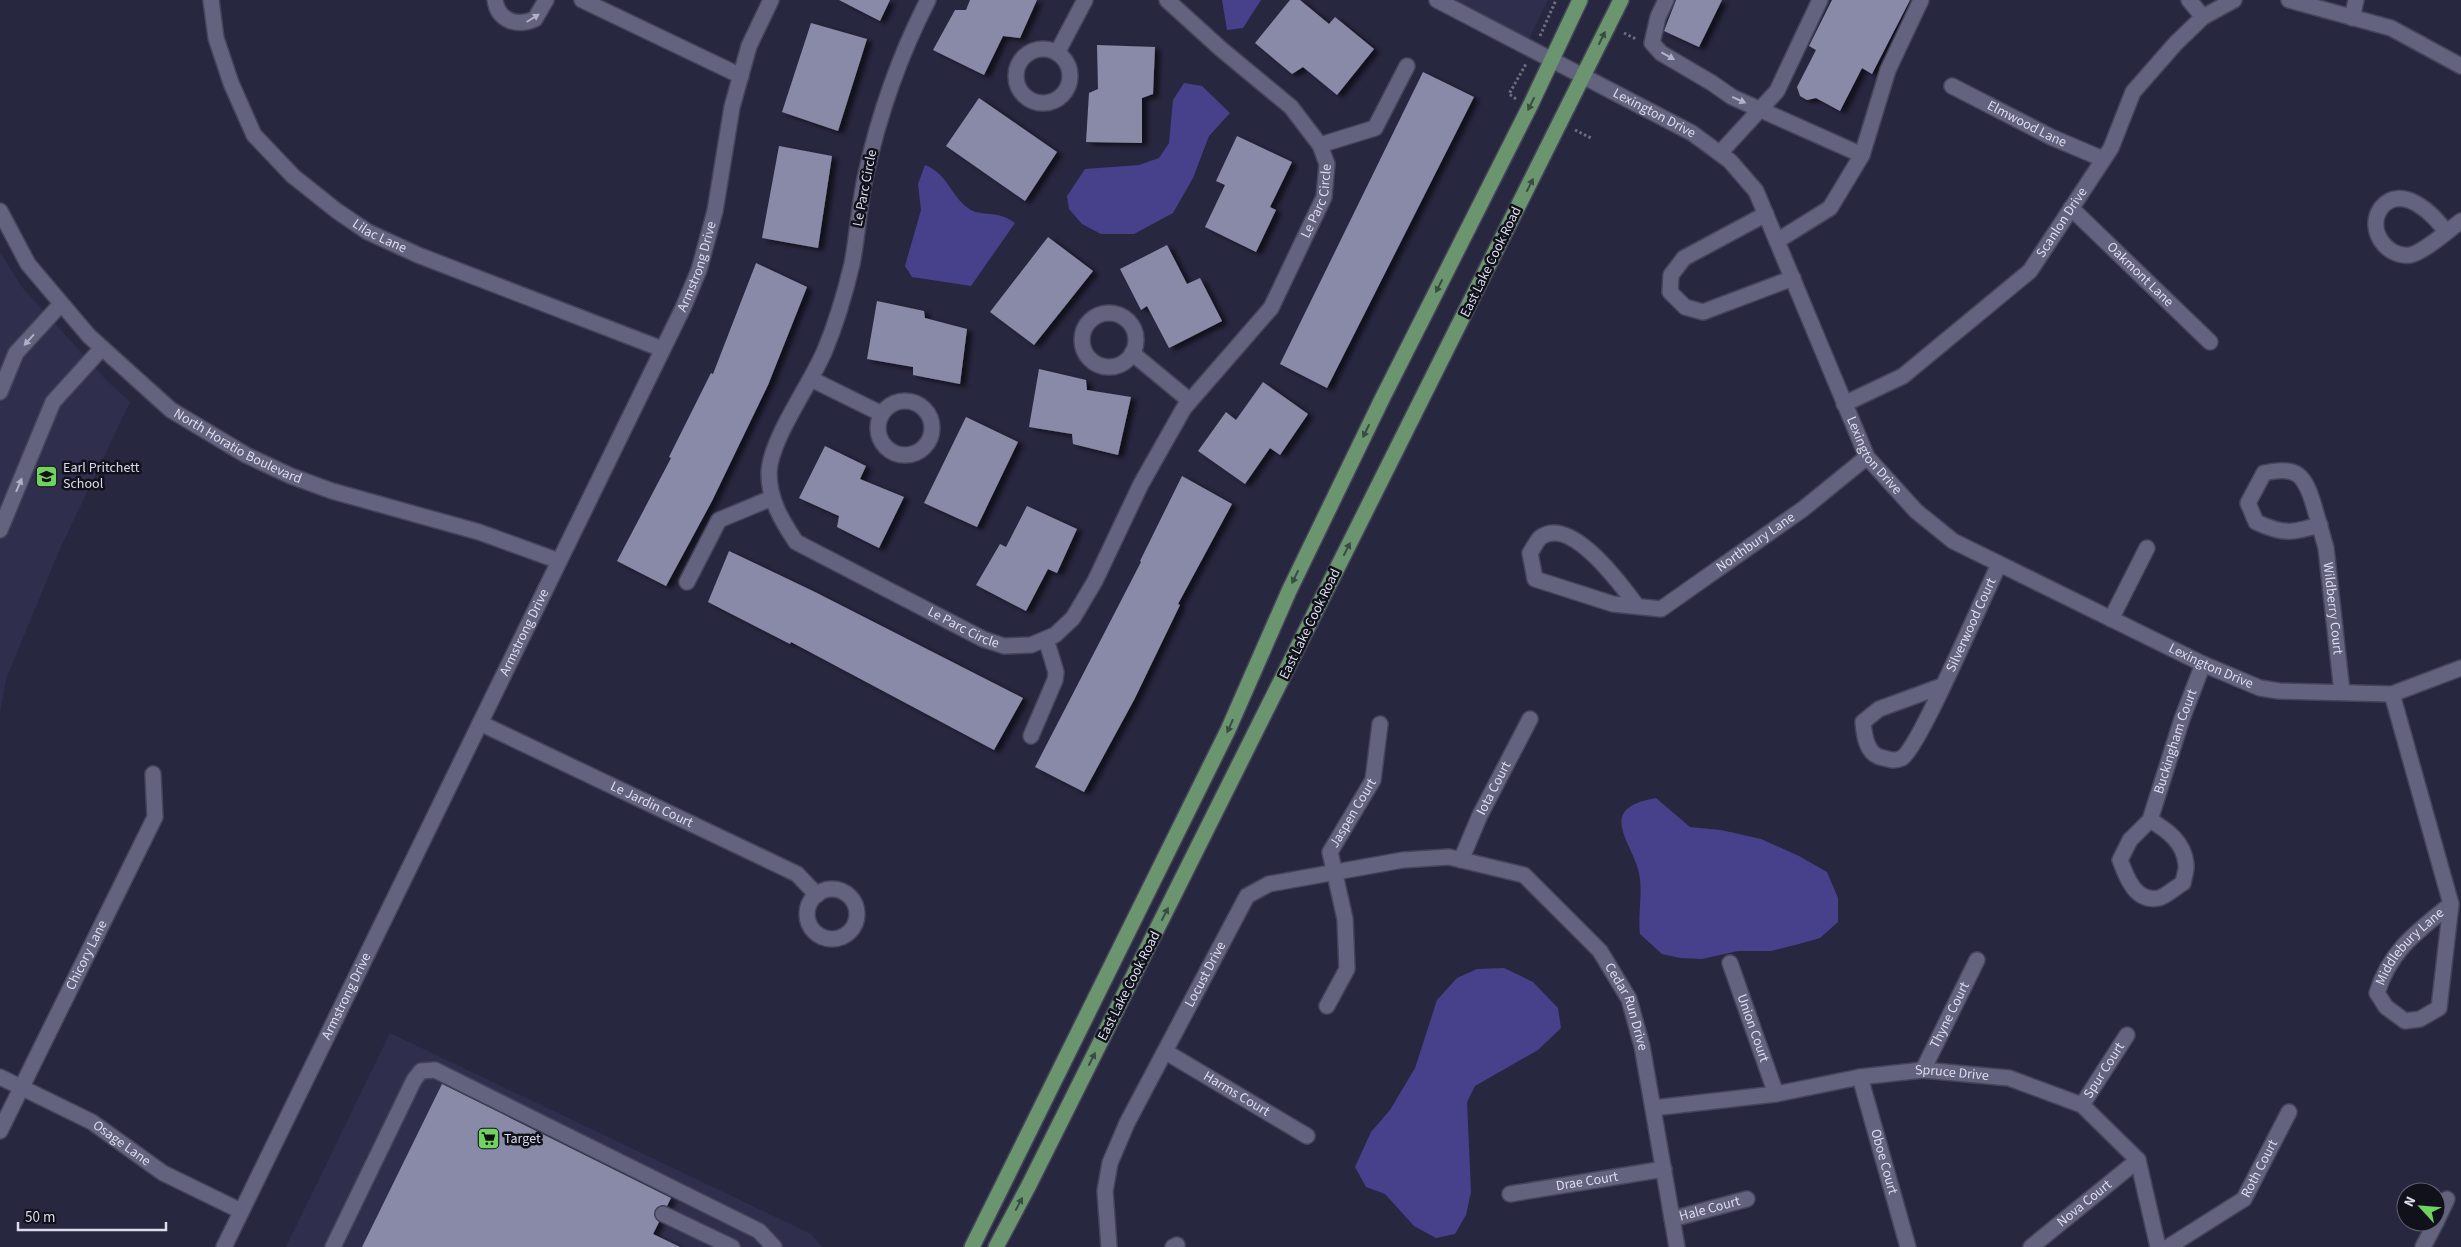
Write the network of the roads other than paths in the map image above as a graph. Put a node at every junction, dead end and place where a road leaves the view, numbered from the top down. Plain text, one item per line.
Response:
1 (211, 0) edge
2 (495, 0) edge
3 (546, 0) edge
4 (582, 0) edge
5 (771, 0) edge
6 (928, 0) edge
7 (1085, 0) edge
8 (1167, 0) edge
9 (1437, 0) edge
10 (1580, 0) edge
11 (1621, 0) edge
12 (1666, 0) edge
13 (1820, 0) edge
14 (1921, 0) edge
15 (2189, 0) edge
16 (2234, 0) edge
17 (2291, 0) edge
18 (2356, 0) edge
19 (1451, 4) edge
20 (2203, 17) junction
21 (2352, 18) junction
22 (1057, 53) dead end
23 (1552, 61) junction
24 (1407, 66) dead end
25 (2461, 66) edge
26 (741, 76) junction
27 (1584, 77) junction
28 (1952, 86) dead end
29 (1761, 110) junction
30 (1320, 145) junction
31 (1720, 153) junction
32 (1862, 155) junction
33 (2104, 159) junction
34 (2071, 208) junction
35 (0, 211) edge
36 (1766, 214) junction
37 (2461, 221) edge
38 (2446, 232) junction
39 (1777, 241) junction
40 (1793, 278) junction
41 (61, 304) junction
42 (2210, 342) dead end
43 (102, 348) junction
44 (662, 349) junction
45 (1132, 353) dead end
46 (810, 379) junction
47 (0, 392) edge
48 (1190, 401) junction
49 (1844, 404) junction
50 (882, 414) dead end
51 (1867, 457) junction
52 (772, 498) junction
53 (2320, 525) junction
54 (0, 530) edge
55 (2148, 548) dead end
56 (559, 561) junction
57 (1999, 564) junction
58 (687, 582) dead end
59 (1637, 606) junction
60 (2111, 619) junction
61 (1046, 639) junction
62 (2203, 664) junction
63 (2461, 668) edge
64 (1942, 686) junction
65 (2342, 692) junction
66 (2392, 694) junction
67 (1530, 720) dead end
68 (480, 723) junction
69 (1380, 724) dead end
70 (1031, 736) dead end
71 (152, 774) dead end
72 (2150, 820) junction
73 (1455, 859) junction
74 (1335, 872) junction
75 (817, 895) dead end
76 (2451, 904) junction
77 (1977, 960) dead end
78 (1730, 963) dead end
79 (1327, 1006) dead end
80 (2127, 1034) dead end
81 (1166, 1052) junction
82 (1923, 1070) junction
83 (1860, 1076) junction
84 (0, 1077) edge
85 (22, 1088) junction
86 (1776, 1094) junction
87 (2082, 1105) junction
88 (1653, 1108) junction
89 (2289, 1112) dead end
90 (0, 1131) edge
91 (1307, 1136) dead end
92 (2138, 1160) junction
93 (1664, 1169) junction
94 (1510, 1194) dead end
95 (2448, 1198) dead end
96 (1748, 1199) dead end
97 (2446, 1202) edge
98 (241, 1212) junction
99 (663, 1214) dead end
100 (1672, 1218) junction
101 (2431, 1232) edge
102 (224, 1247) edge
103 (333, 1247) edge
104 (732, 1247) edge
105 (774, 1247) edge
106 (972, 1247) edge
107 (996, 1247) edge
108 (1109, 1247) edge
109 (1677, 1247) edge
110 (1908, 1247) edge
111 (2031, 1247) edge
112 (2158, 1247) edge
113 (2168, 1247) edge
114 (2424, 1247) edge

1 - 44 street, Lilac Lane
2 -> 3 street
4 - 26 street
5 - 26 street, Armstrong Drive
6 - 46 street, Le Parc Circle
7 - 22 street
8 - 30 street, Le Parc Circle
9 - 19 street, Lexington Drive
10 - 23 main road, East Lake Cook Road
27 -> 11 main road, East Lake Cook Road
12 -> 29 street
13 - 29 street
14 - 32 street
15 - 20 street
16 - 20 street, Scanlon Drive
17 - 21 street
18 - 21 street
19 - 23 street, Lexington Drive
20 - 33 street, Scanlon Drive
21 - 25 street
23 - 27 street, Lexington Drive
23 -> 106 main road, East Lake Cook Road
24 - 30 street
26 - 44 street, Armstrong Drive
27 - 31 street, Lexington Drive
107 -> 27 main road, East Lake Cook Road
28 - 33 street, Elmwood Lane
29 - 31 street
29 - 32 street
30 - 48 street, Le Parc Circle
31 - 36 street, Lexington Drive
32 - 39 street
33 - 34 street, Scanlon Drive
34 - 42 street, Oakmont Lane
34 - 49 street, Scanlon Drive
35 - 41 street, North Horatio Boulevard
36 - 39 street, Lexington Drive
36 - 40 street
37 - 38 street
38 - 38 street
39 - 40 street, Lexington Drive
40 - 49 street, Lexington Drive
41 - 43 street, North Horatio Boulevard
41 -> 47 street
54 -> 43 street
43 - 56 street, North Horatio Boulevard
44 - 56 street, Armstrong Drive
45 - 48 street
46 - 50 street
46 - 52 street, Le Parc Circle
48 - 61 street, Le Parc Circle
49 - 51 street, Lexington Drive
51 - 57 street, Lexington Drive
51 - 59 street, Northbury Lane
52 - 58 street
52 - 61 street, Le Parc Circle
53 - 53 street, Wildberry Court
53 - 65 street, Wildberry Court
55 - 60 street
56 - 68 street, Armstrong Drive
57 - 60 street, Lexington Drive
57 - 64 street, Silverwood Court
59 - 59 street, Northbury Lane
60 - 62 street, Lexington Drive
61 - 70 street
62 - 65 street, Lexington Drive
62 - 72 street, Buckingham Court
63 - 66 street, Lexington Drive
64 - 64 street, Silverwood Court
65 - 66 street, Lexington Drive
66 - 76 street, Middlebury Lane
67 - 73 street, Iota Court
68 - 75 street, Le Jardin Court
68 - 98 street, Armstrong Drive
69 - 74 street, Jaspen Court
71 - 85 street, Chicory Lane
72 - 72 street, Buckingham Court
73 - 74 street, Locust Drive
73 - 88 street, Cedar Run Drive
74 - 79 street, Jaspen Court
74 - 81 street, Locust Drive
76 - 76 street, Middlebury Lane
77 - 82 street, Thyne Court
78 - 86 street, Union Court
80 - 87 street, Spur Court
81 - 91 street, Harms Court
81 - 108 street, Locust Drive
82 - 83 street, Spruce Drive
82 - 87 street, Spruce Drive
83 - 86 street, Spruce Drive
83 - 110 street, Oboe Court
84 - 85 street, Osage Lane
85 - 90 street, Chicory Lane
85 - 98 street, Osage Lane
86 - 88 street, Spruce Drive
87 - 92 street, Spruce Drive
88 - 93 street, Cedar Run Drive
89 - 113 street, Roth Court
92 - 111 street, Nova Court
92 - 112 street
93 - 94 street, Drae Court
93 - 100 street, Cedar Run Drive
95 - 97 street
96 - 100 street, Hale Court
98 - 102 street, Armstrong Drive
99 - 104 street
100 - 109 street, Cedar Run Drive
101 - 114 street
103 - 105 street

